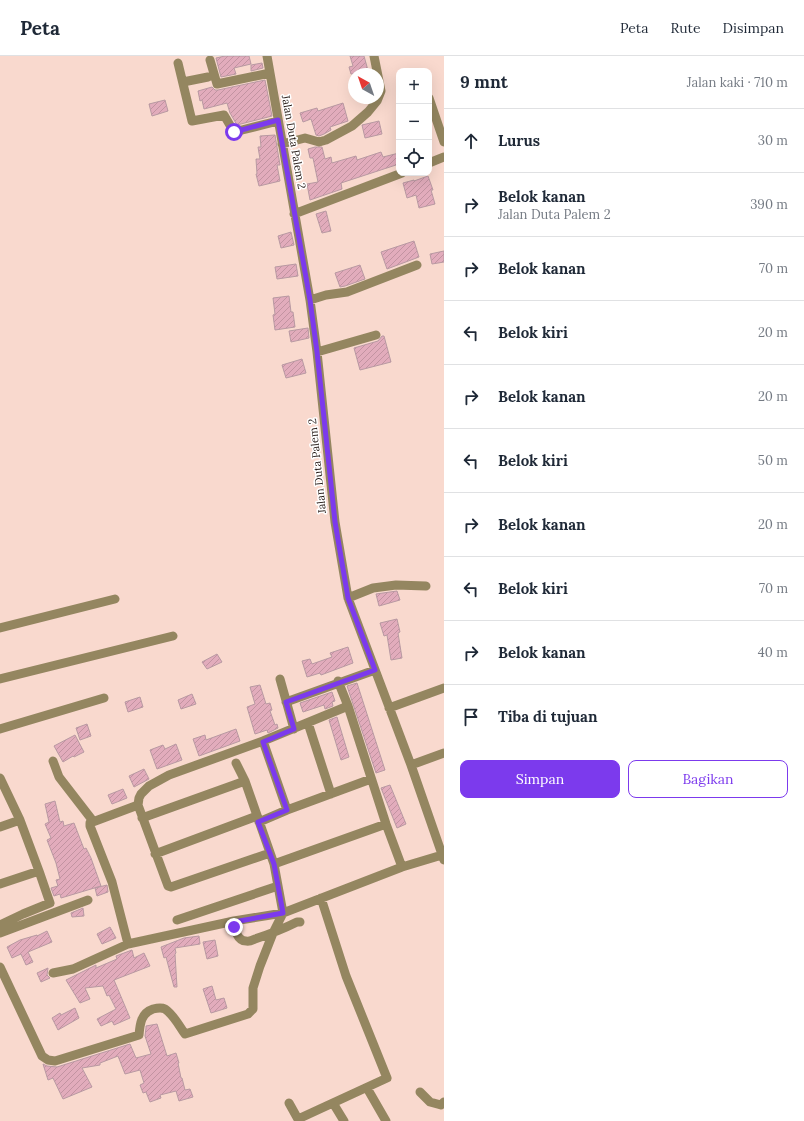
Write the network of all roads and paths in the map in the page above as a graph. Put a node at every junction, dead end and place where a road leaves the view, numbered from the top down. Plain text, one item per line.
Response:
1 (267, 56) edge
2 (374, 56) edge
3 (210, 60) dead end
4 (178, 63) dead end
5 (270, 73) junction
6 (208, 77) dead end
7 (183, 82) junction
8 (431, 104) edge
9 (278, 120) junction
10 (444, 142) edge
11 (282, 144) junction
12 (444, 157) edge
13 (432, 162) edge
14 (396, 175) edge
15 (294, 214) junction
16 (417, 265) dead end
17 (310, 300) junction
18 (376, 336) dead end
19 (317, 352) junction
20 (426, 586) dead end
21 (348, 598) junction
22 (115, 599) dead end
23 (0, 628) edge
24 (173, 636) dead end
25 (375, 670) junction
26 (280, 679) dead end
27 (0, 680) edge
28 (338, 682) junction
29 (444, 688) edge
30 (104, 698) dead end
31 (286, 702) junction
32 (348, 706) junction
33 (389, 708) junction
34 (308, 723) junction
35 (0, 729) edge
36 (294, 729) junction
37 (263, 742) junction
38 (444, 752) edge
39 (53, 761) dead end
40 (236, 763) dead end
41 (411, 765) junction
42 (0, 778) edge
43 (371, 779) junction
44 (245, 781) junction
45 (331, 794) junction
46 (138, 805) junction
47 (287, 810) junction
48 (142, 818) junction
49 (258, 819) junction
50 (20, 820) junction
51 (93, 821) junction
52 (386, 824) junction
53 (0, 827) edge
54 (270, 852) junction
55 (155, 854) junction
56 (443, 858) edge
57 (274, 864) junction
58 (402, 867) junction
59 (39, 871) junction
60 (0, 884) edge
61 (278, 886) junction
62 (321, 898) junction
63 (88, 900) dead end
64 (283, 913) junction
65 (177, 920) dead end
66 (234, 922) junction
67 (300, 922) dead end
68 (0, 925) edge
69 (0, 933) edge
70 (273, 933) junction
71 (128, 944) junction
72 (0, 967) edge
73 (53, 973) dead end
74 (367, 1088) junction
75 (420, 1092) dead end
76 (289, 1102) dead end
77 (444, 1102) edge
78 (333, 1103) junction
79 (299, 1120) edge
80 (344, 1121) edge
81 (386, 1121) edge

1 - 5 street, Jalan Duta Palem 2
2 - 11 street
3 - 5 street
4 - 7 street
5 - 9 street, Jalan Duta Palem 2
6 - 7 street
7 - 9 street
8 - 10 street
9 - 11 street, Jalan Duta Palem 2
11 - 15 street, Jalan Duta Palem 2
12 - 13 street
14 - 15 street
15 - 17 street, Jalan Duta Palem 2
16 - 17 street
17 - 19 street, Jalan Duta Palem 2
18 - 19 street
19 - 21 street, Jalan Duta Palem 2
20 - 21 street
21 - 25 street, Jalan Duta Palem 2
22 - 23 street
24 - 27 street
25 - 28 street
25 - 33 street, Jalan Duta Palem 2
26 - 31 street
28 - 31 street
28 - 32 street
29 - 33 street
30 - 35 street
31 - 36 street
32 - 34 street
32 - 43 street
33 - 41 street, Jalan Duta Palem 2
34 - 36 street
34 - 45 street
36 - 37 street
37 - 46 street
37 - 47 street
38 - 41 street
39 - 51 street
40 - 44 street
41 - 56 street, Jalan Duta Palem 2
42 - 50 street
43 - 45 street
43 - 52 street
44 - 48 street
44 - 49 street
45 - 47 street
46 - 48 street
46 - 51 street
47 - 49 street
48 - 55 street
49 - 54 street
49 - 55 street
50 - 53 street
50 - 59 street
51 - 71 street
52 - 57 street
52 - 58 street
54 - 55 street
54 - 57 street
56 - 58 street
57 - 61 street
58 - 62 street
59 - 60 street
59 - 68 street
61 - 64 street
61 - 65 street
62 - 64 street
62 - 74 street
63 - 69 street
64 - 66 street
64 - 70 street
66 - 70 street
66 - 71 street
67 - 70 street
70 - 72 street
71 - 73 street
74 - 78 street
74 - 81 street
75 - 77 street
76 - 79 street
78 - 79 street
78 - 80 street

